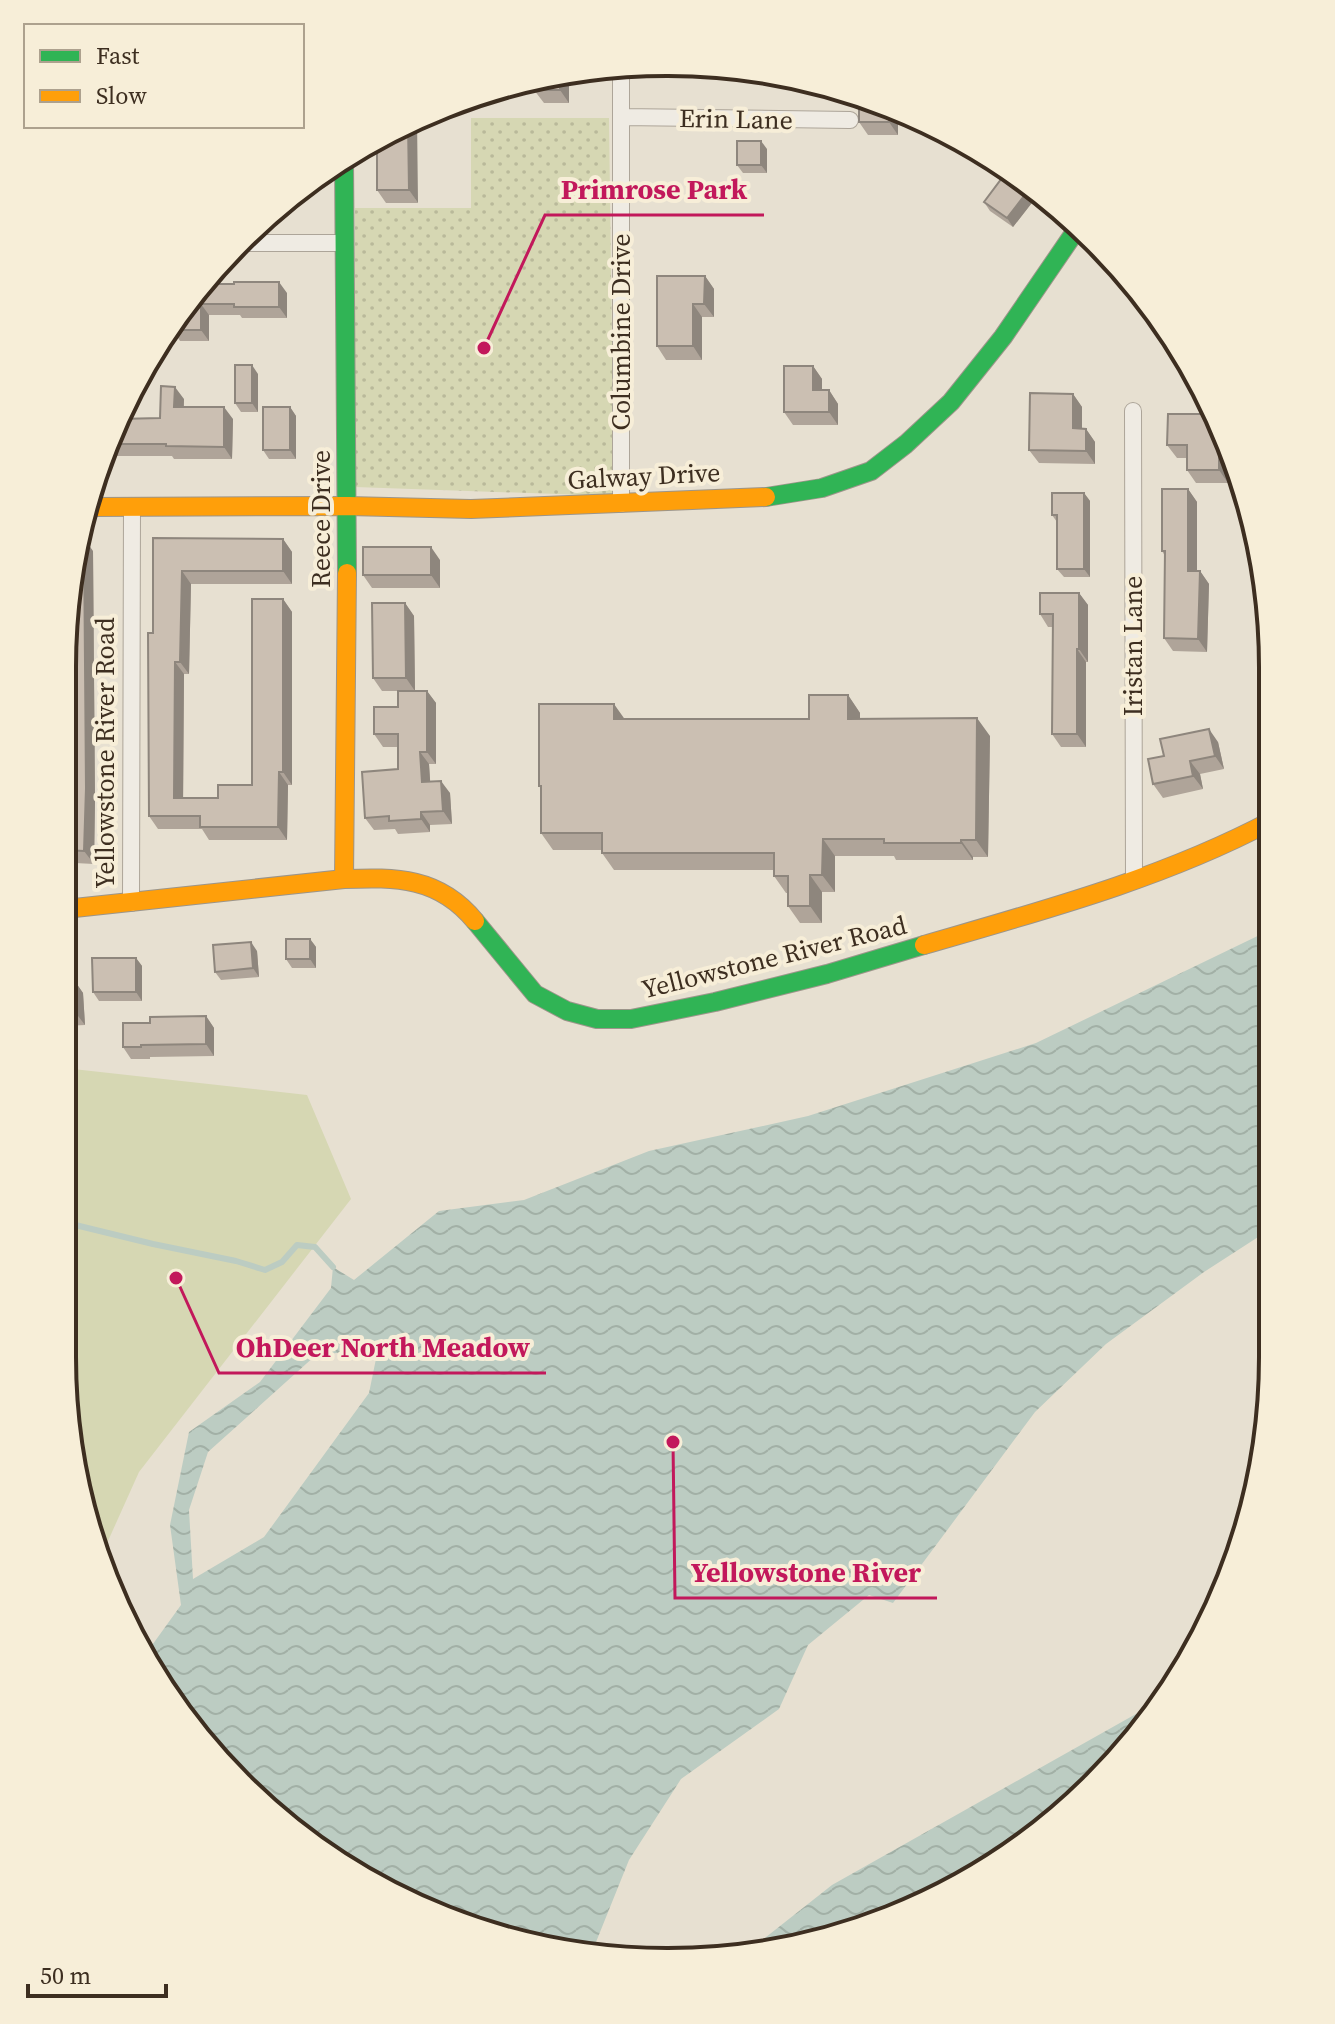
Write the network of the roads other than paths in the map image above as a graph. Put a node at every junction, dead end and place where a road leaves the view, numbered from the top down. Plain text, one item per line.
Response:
1 (621, 78) edge
2 (621, 117) junction
3 (850, 120) dead end
4 (344, 173) edge
5 (1072, 236) edge
6 (255, 243) edge
7 (345, 243) junction
8 (1133, 411) dead end
9 (621, 504) junction
10 (132, 506) junction
11 (348, 506) junction
12 (98, 507) edge
13 (1259, 827) edge
14 (344, 879) junction
15 (1134, 880) junction
16 (131, 903) junction
17 (76, 908) edge

1 - 2 street, Columbine Drive
2 - 3 street, Erin Lane
2 - 9 street, Columbine Drive
4 - 7 street, Reece Drive
5 - 9 street, Galway Drive
6 - 7 street
7 - 11 street, Reece Drive
8 - 15 street, Iristan Lane
9 - 11 street, Galway Drive
10 - 11 street, Galway Drive
10 - 12 street, Galway Drive
10 - 16 street, Yellowstone River Road
11 - 14 street, Reece Drive
13 - 15 street, Yellowstone River Road
14 - 15 street, Yellowstone River Road
14 - 16 street, Yellowstone River Road
16 - 17 street, Yellowstone River Road

